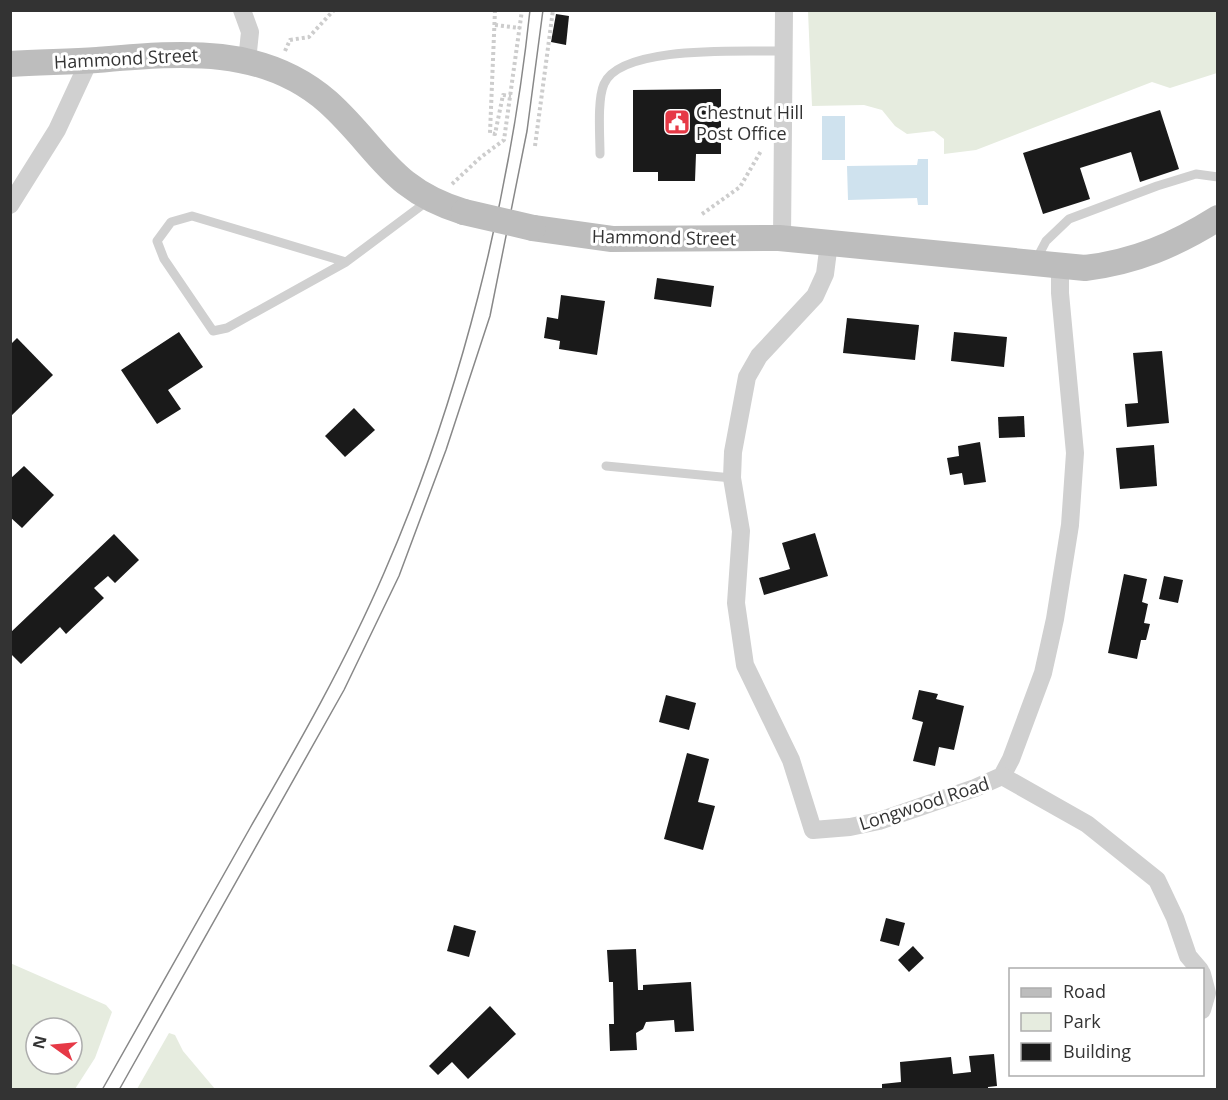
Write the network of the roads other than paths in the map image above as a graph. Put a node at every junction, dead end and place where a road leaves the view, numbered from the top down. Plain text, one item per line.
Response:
1 (242, 10) edge
2 (784, 10) edge
3 (785, 51) junction
4 (89, 60) junction
5 (247, 61) junction
6 (10, 64) edge
7 (600, 154) dead end
8 (1218, 177) edge
9 (429, 200) junction
10 (10, 206) edge
11 (1218, 218) edge
12 (782, 239) junction
13 (830, 243) junction
14 (346, 262) junction
15 (1035, 264) junction
16 (1060, 267) junction
17 (606, 466) dead end
18 (732, 478) junction
19 (1002, 776) junction
20 (1191, 965) edge
21 (1204, 979) edge
22 (1204, 1006) edge

1 - 5 street
2 - 3 street
3 - 7 lane
3 - 12 street
4 - 5 street, Hammond Street
4 - 6 street, Hammond Street
4 - 10 street
5 - 9 street, Hammond Street
8 - 15 lane
9 - 12 street, Hammond Street, bridge
9 - 14 lane
11 - 16 street, Hammond Street
12 - 13 street, Hammond Street
13 - 15 street, Hammond Street
13 - 18 street, Longwood Road
14 - 14 lane
15 - 16 street, Hammond Street
16 - 19 street, Longwood Road
17 - 18 lane
18 - 19 street, Longwood Road
19 - 20 street
21 - 22 street

